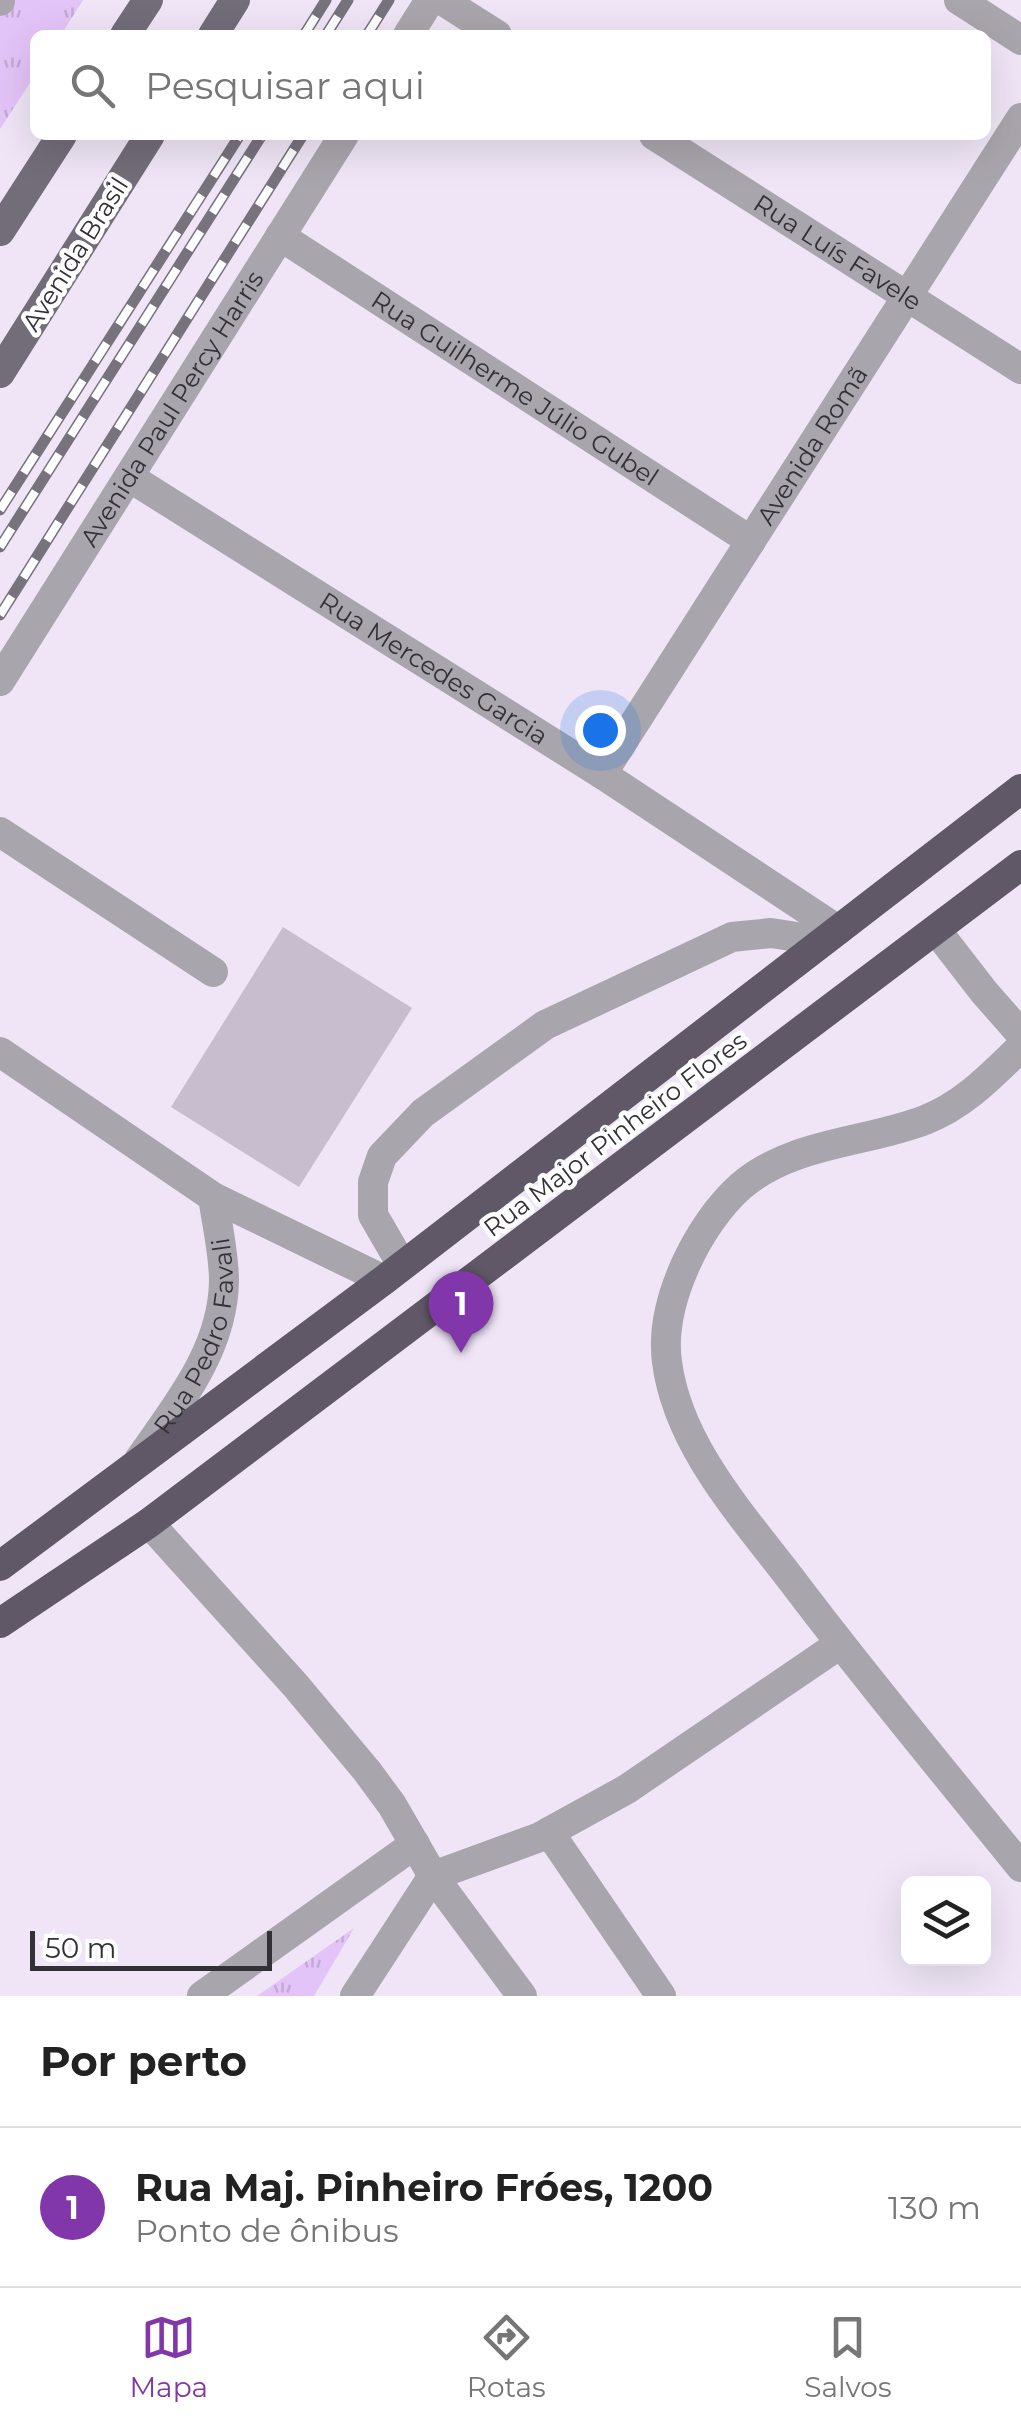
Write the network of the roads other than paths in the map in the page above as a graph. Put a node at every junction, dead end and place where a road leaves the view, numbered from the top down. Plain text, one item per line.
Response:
1 (148, 0) edge
2 (235, 0) edge
3 (430, 0) edge
4 (442, 0) edge
5 (959, 0) edge
6 (129, 30) edge
7 (216, 30) edge
8 (411, 30) edge
9 (489, 30) edge
10 (1021, 40) edge
11 (1021, 118) edge
12 (59, 140) edge
13 (147, 140) edge
14 (341, 140) edge
15 (662, 140) edge
16 (0, 231) edge
17 (280, 236) junction
18 (907, 297) junction
19 (1021, 369) edge
20 (0, 372) edge
21 (128, 477) junction
22 (752, 541) junction
23 (0, 680) edge
24 (602, 774) junction
25 (1021, 789) edge
26 (0, 832) edge
27 (1021, 864) edge
28 (936, 930) junction
29 (831, 935) junction
30 (213, 972) dead end
31 (1021, 1034) edge
32 (1021, 1047) edge
33 (0, 1052) edge
34 (213, 1197) junction
35 (393, 1272) junction
36 (136, 1464) junction
37 (149, 1522) junction
38 (0, 1566) edge
39 (0, 1623) edge
40 (840, 1644) junction
41 (548, 1832) junction
42 (415, 1844) junction
43 (1021, 1868) edge
44 (433, 1876) junction
45 (202, 1996) edge
46 (355, 1996) edge
47 (522, 1996) edge
48 (661, 1996) edge

1 - 6 main road
2 - 7 main road
3 - 8 street
4 - 9 street
5 - 10 street
11 - 18 street, Avenida Romã
12 - 16 main road
13 - 20 main road, Avenida Brasil
14 - 17 street, Avenida Paul Percy Harris
15 - 18 street, Rua Luís Favele
17 - 21 street, Avenida Paul Percy Harris
17 - 22 street, Rua Guilherme Júlio Gubel
18 - 19 street, Rua Luís Favele
18 - 22 street, Avenida Romã
21 - 23 street, Avenida Paul Percy Harris
21 - 24 street, Rua Mercedes Garcia
22 - 24 street, Avenida Romã
24 - 29 street, Rua Mercedes Garcia
25 - 29 highway, Rua Major Pinheiro Flores
26 - 30 street
27 - 28 highway, Rua Major Pinheiro Flores
28 - 31 street
28 - 37 highway, Rua Major Pinheiro Flores
29 - 35 highway, Rua Major Pinheiro Flores
29 - 35 street
32 - 40 street
33 - 34 street, Rua Pedro Favali
34 - 35 street, Rua Pedro Favali
34 - 36 street, Rua Pedro Favali
35 - 36 highway, Rua Major Pinheiro Flores
36 - 38 highway, Rua Major Pinheiro Flores
37 - 39 highway, Rua Major Pinheiro Flores
37 - 42 street
40 - 41 street
40 - 43 street
41 - 44 street
41 - 48 street
42 - 44 street
42 - 45 street
44 - 46 street
44 - 47 street

